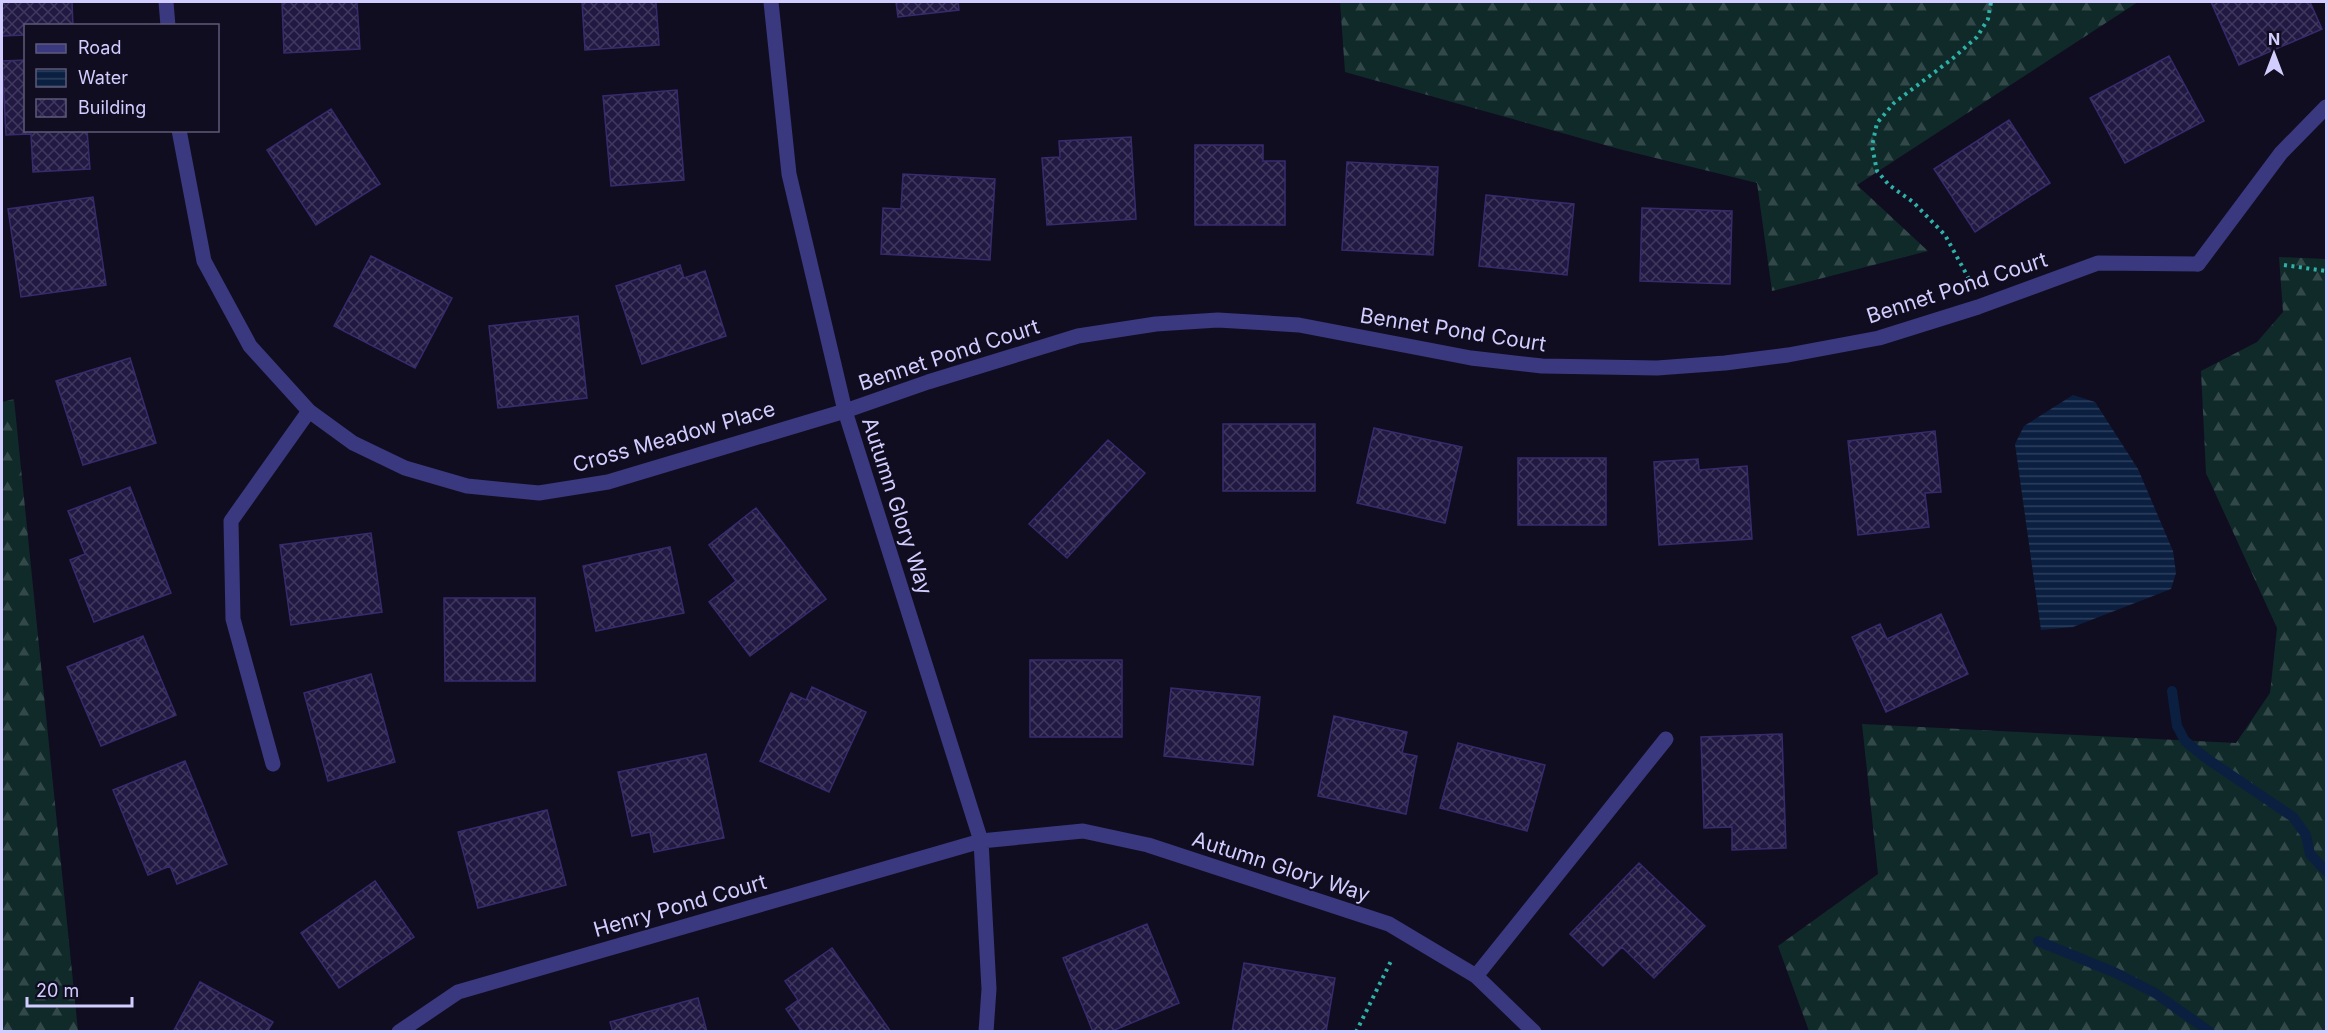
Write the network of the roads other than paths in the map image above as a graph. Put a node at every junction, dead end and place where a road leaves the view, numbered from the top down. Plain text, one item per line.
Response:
1 (166, 2) edge
2 (771, 2) edge
3 (168, 24) edge
4 (2326, 107) edge
5 (179, 132) edge
6 (309, 411) junction
7 (845, 411) junction
8 (1666, 739) dead end
9 (273, 764) dead end
10 (981, 841) junction
11 (1476, 976) junction
12 (399, 1032) edge
13 (986, 1032) edge
14 (1534, 1032) edge

1 - 3 street
2 - 7 street, Autumn Glory Way
4 - 7 street, Bennet Pond Court
5 - 6 street, Cross Meadow Place
6 - 7 street, Cross Meadow Place
6 - 9 street
7 - 10 street, Autumn Glory Way
8 - 11 street
10 - 11 street, Autumn Glory Way
10 - 12 street, Henry Pond Court
10 - 13 street, Autumn Glory Way
11 - 14 street, Autumn Glory Way

